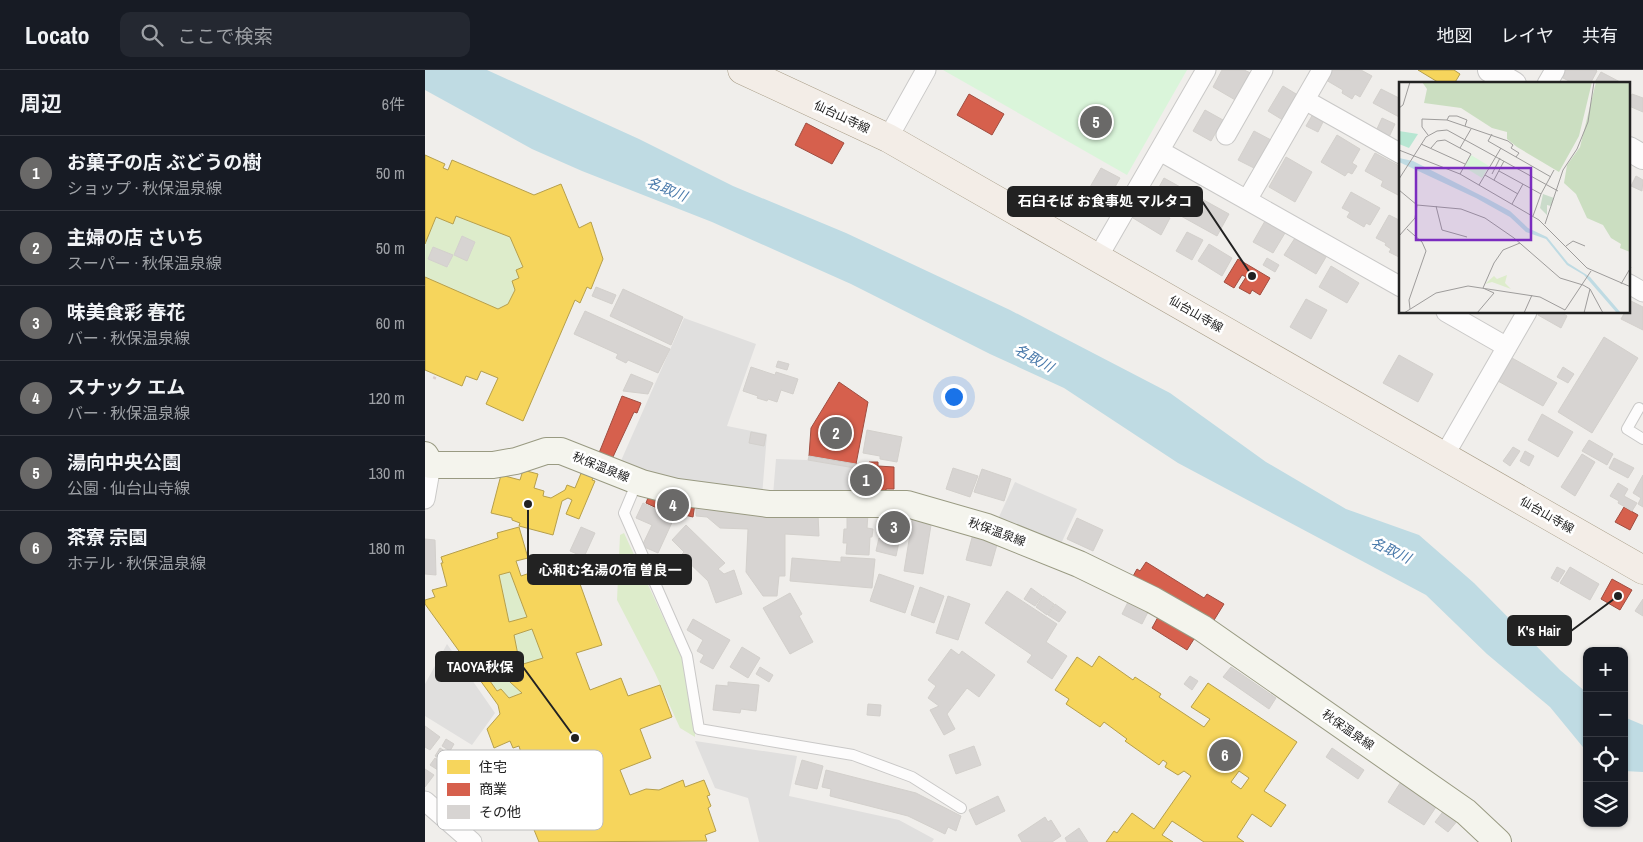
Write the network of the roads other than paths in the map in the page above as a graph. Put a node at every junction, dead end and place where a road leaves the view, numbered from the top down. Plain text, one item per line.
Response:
1 (742, 70) edge
2 (926, 70) edge
3 (1206, 70) edge
4 (1263, 70) edge
5 (1322, 70) edge
6 (1490, 70) edge
7 (1555, 70) edge
8 (1511, 82) edge
9 (1548, 82) edge
10 (1305, 100) junction
11 (1227, 135) dead end
12 (888, 138) junction
13 (1631, 150) edge
14 (1160, 151) junction
15 (1399, 153) edge
16 (1643, 157) edge
17 (1247, 200) junction
18 (1098, 257) junction
19 (1631, 285) edge
20 (1399, 286) edge
21 (1643, 292) edge
22 (1449, 314) edge
23 (1526, 314) edge
24 (1507, 347) junction
25 (1639, 408) dead end
26 (1643, 439) edge
27 (1444, 456) junction
28 (428, 460) edge
29 (637, 481) junction
30 (425, 500) edge
31 (1643, 570) edge
32 (425, 801) edge
33 (961, 808) dead end
34 (437, 811) edge
35 (458, 830) edge
36 (472, 842) edge
37 (1498, 842) edge

1 - 12 main road, 仙台山寺線
2 - 12 street
3 - 14 street
4 - 11 street
5 - 10 street
6 - 8 street
7 - 9 street
10 - 15 street
10 - 17 street
12 - 18 main road, 仙台山寺線
13 - 16 street
14 - 17 street
14 - 18 street
17 - 20 street
18 - 27 main road, 仙台山寺線
19 - 21 street
22 - 24 street
23 - 24 street
24 - 27 street
25 - 26 lane
27 - 31 main road, 仙台山寺線
28 - 29 main road, 秋保温泉線
28 - 30 street
29 - 33 lane
29 - 37 main road, 秋保温泉線
32 - 34 street
35 - 36 street

